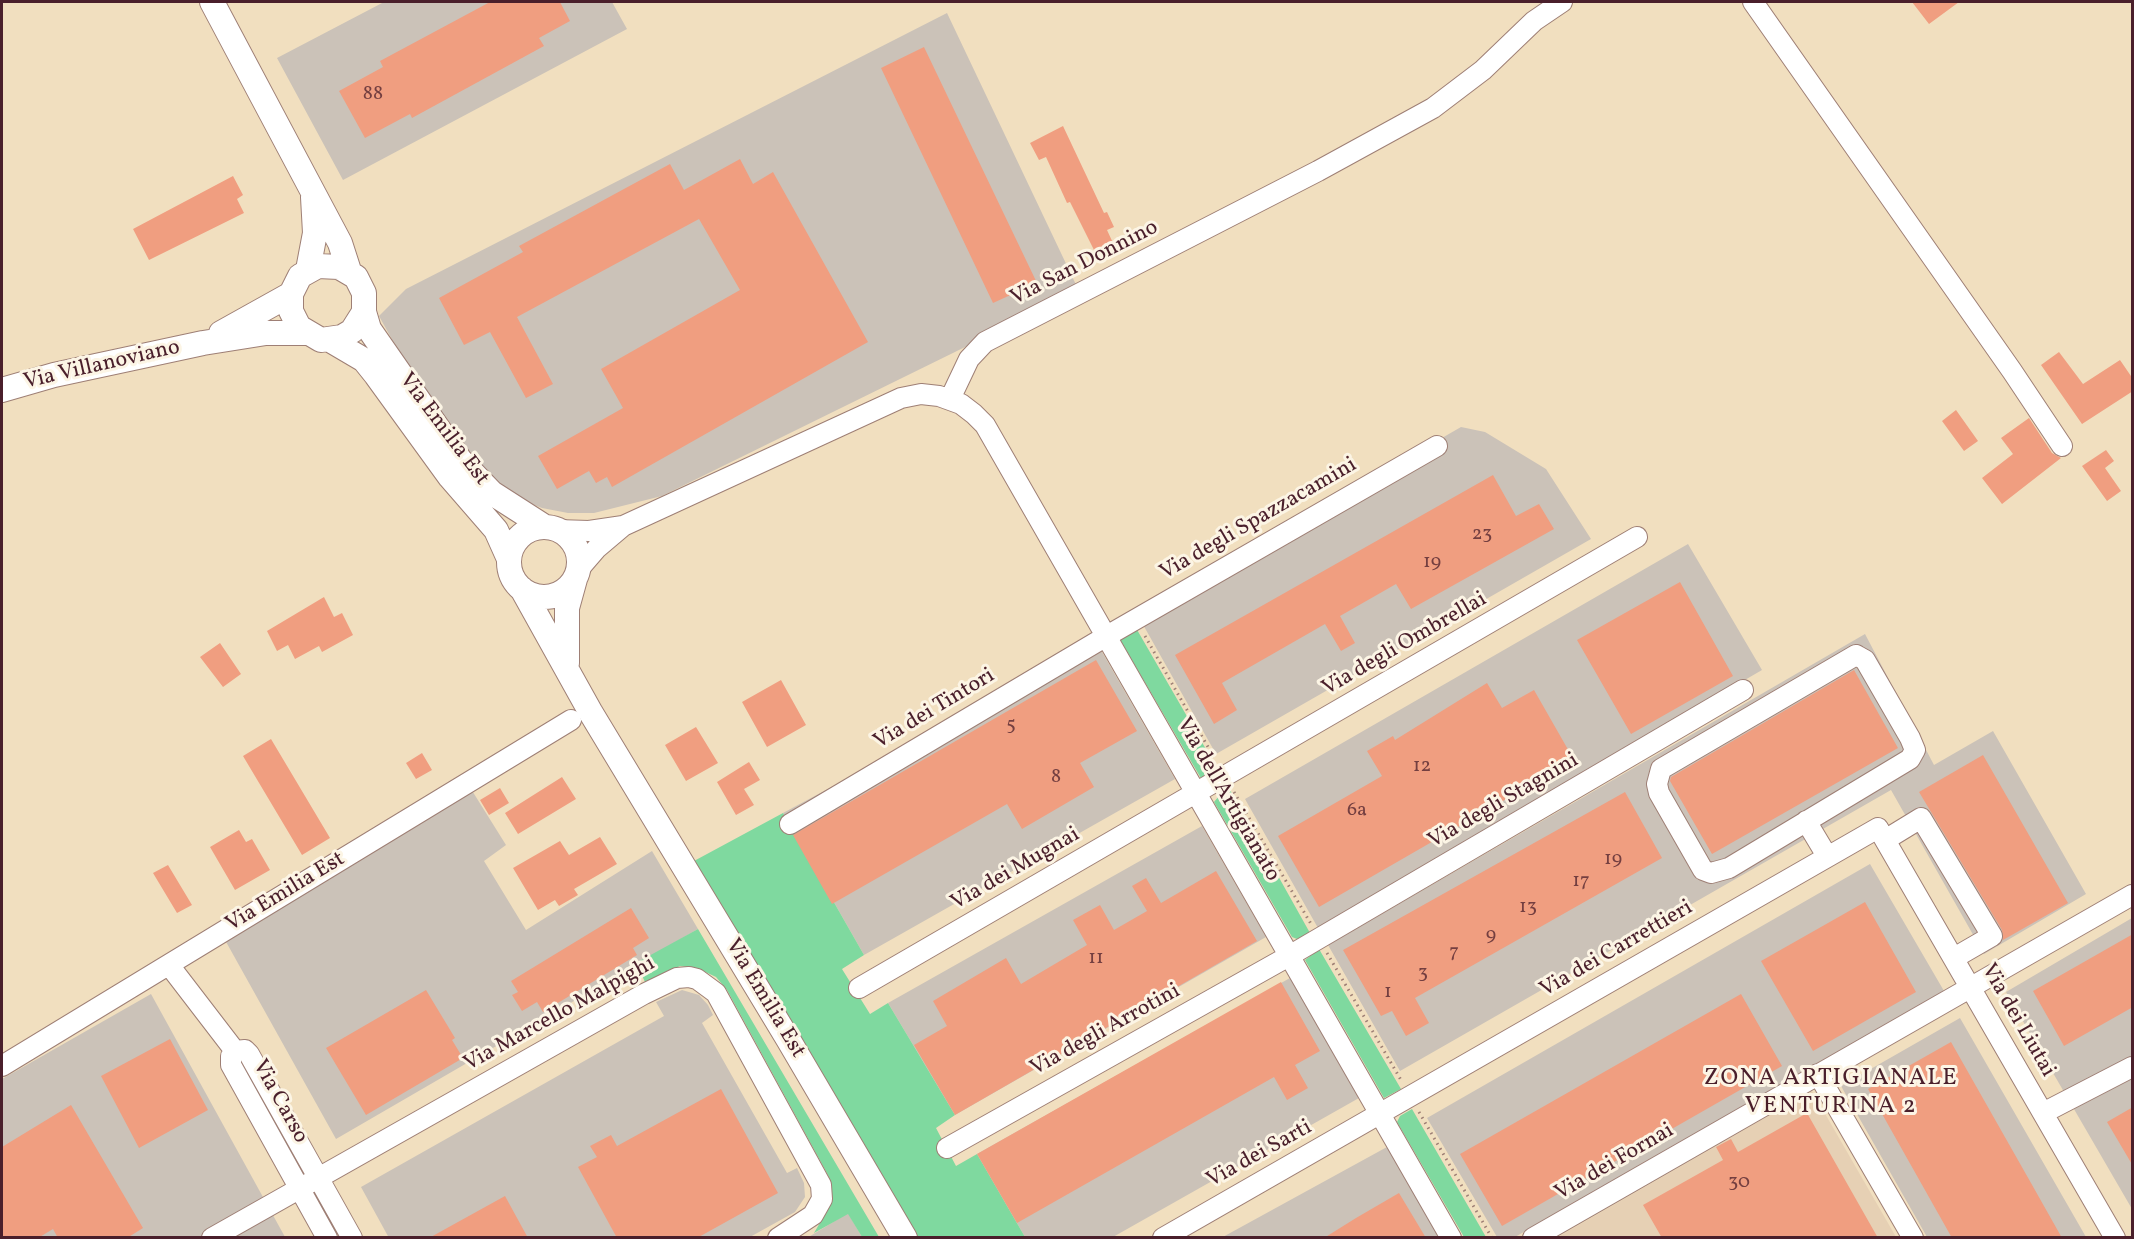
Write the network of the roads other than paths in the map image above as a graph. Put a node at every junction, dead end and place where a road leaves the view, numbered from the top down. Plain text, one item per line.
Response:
1 (212, 2) edge
2 (1562, 2) edge
3 (1753, 2) edge
4 (312, 189) junction
5 (308, 270) junction
6 (349, 271) junction
7 (291, 294) junction
8 (364, 312) junction
9 (305, 333) junction
10 (330, 340) junction
11 (203, 343) junction
12 (2, 390) edge
13 (950, 399) junction
14 (1437, 446) dead end
15 (2062, 446) dead end
16 (623, 526) junction
17 (551, 529) junction
18 (1637, 537) dead end
19 (509, 559) junction
20 (577, 574) junction
21 (522, 589) junction
22 (1105, 637) junction
23 (568, 668) junction
24 (1743, 690) dead end
25 (571, 720) dead end
26 (1196, 795) junction
27 (1806, 821) junction
28 (790, 824) dead end
29 (1882, 834) junction
30 (1827, 856) junction
31 (2133, 895) edge
32 (1289, 956) junction
33 (1954, 958) junction
34 (169, 965) junction
35 (1970, 986) junction
36 (859, 988) dead end
37 (235, 1051) junction
38 (2, 1066) edge
39 (2133, 1067) edge
40 (1818, 1074) junction
41 (2043, 1113) junction
42 (1380, 1115) junction
43 (947, 1148) dead end
44 (318, 1178) junction
45 (299, 1189) junction
46 (212, 1238) edge
47 (327, 1238) edge
48 (352, 1238) edge
49 (778, 1238) edge
50 (904, 1238) edge
51 (1163, 1238) edge
52 (1451, 1238) edge
53 (1533, 1238) edge
54 (1913, 1238) edge
55 (2115, 1238) edge

1 - 4 main road, Via Emilia Est
2 - 13 street, Via San Donnino
3 - 15 street
4 - 5 main road, Via Emilia Est
4 - 6 main road, Via Emilia Est
5 - 6 main road
5 - 7 main road, Via Emilia Est
6 - 8 main road, Via Emilia Est
7 - 9 main road
7 - 11 main road, Via Villanoviano
8 - 10 main road
8 - 17 main road, Via Emilia Est
9 - 10 main road, Via Emilia Est
9 - 11 main road, Via Villanoviano
10 - 19 main road, Via Emilia Est
11 - 12 main road, Via Villanoviano
13 - 16 street
13 - 22 street, Via dell'Artigianato
14 - 22 street, Via degli Spazzacamini
16 - 17 street
16 - 20 street
17 - 19 main road
17 - 20 main road, Via Emilia Est
18 - 26 street, Via degli Ombrellai
19 - 21 main road, Via Emilia Est
20 - 21 main road
20 - 23 main road, Via Emilia Est
21 - 23 main road, Via Emilia Est
22 - 26 street, Via dell'Artigianato
22 - 28 street, Via dei Tintori
23 - 50 main road, Via Emilia Est
24 - 32 street, Via degli Stagnini
25 - 34 street, Via Emilia Est
26 - 32 street, Via dell'Artigianato
26 - 36 street, Via dei Mugnai
27 - 27 street
27 - 30 street
29 - 30 street, Via dei Carrettieri
29 - 33 street, Via dei Liutai
29 - 33 street, Via dei Carrettieri
30 - 42 street, Via dei Carrettieri
31 - 35 street, Via dei Fornai
32 - 42 street, Via dell'Artigianato
32 - 43 street, Via degli Arrotini
33 - 35 street, Via dei Liutai
34 - 37 street
34 - 38 street, Via Emilia Est
35 - 40 street, Via dei Fornai
35 - 41 street, Via dei Liutai
37 - 44 street, Via Carso
37 - 45 street, Via Carso
39 - 41 street
40 - 53 street, Via dei Fornai
40 - 54 street
41 - 55 street, Via dei Liutai
42 - 51 street, Via dei Sarti
42 - 52 street, Via dell'Artigianato
44 - 45 street
44 - 48 street, Via Carso
44 - 49 street, Via Marcello Malpighi
45 - 46 street
45 - 47 street, Via Carso

